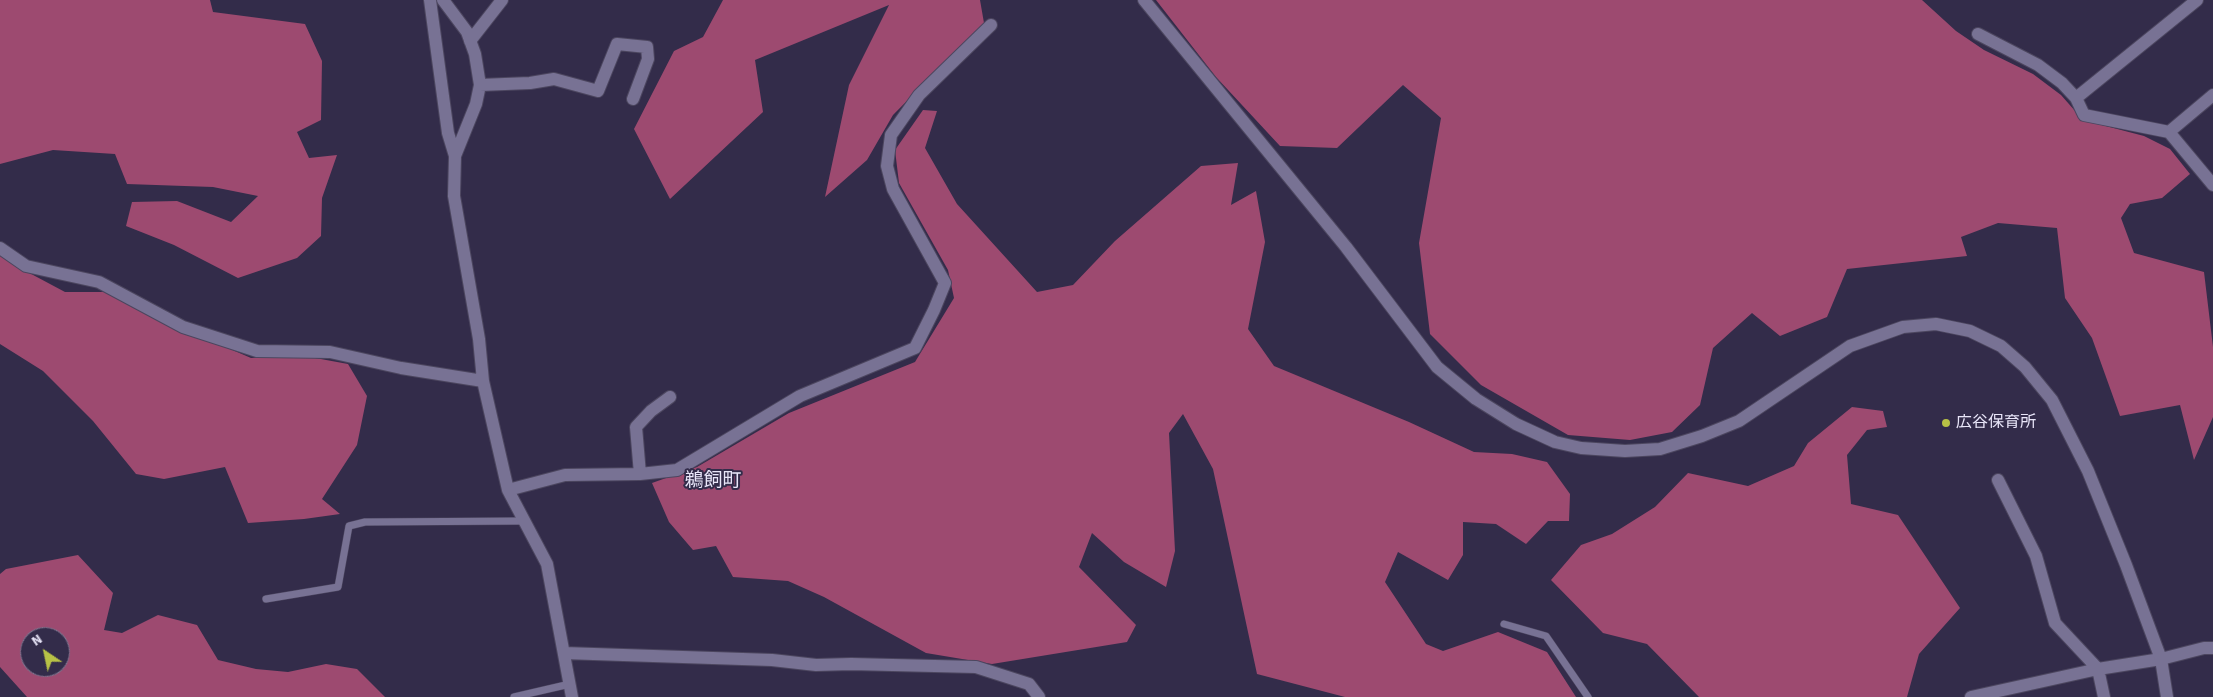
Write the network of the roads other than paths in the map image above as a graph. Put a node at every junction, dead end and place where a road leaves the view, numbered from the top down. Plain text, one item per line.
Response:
1 (430, 0) edge
2 (443, 0) edge
3 (502, 0) edge
4 (1144, 0) edge
5 (2197, 0) edge
6 (991, 25) dead end
7 (1978, 34) dead end
8 (470, 41) junction
9 (480, 85) junction
10 (2213, 95) edge
11 (2076, 98) junction
12 (633, 99) dead end
13 (2169, 132) junction
14 (455, 156) junction
15 (2213, 185) edge
16 (0, 248) edge
17 (483, 381) junction
18 (670, 397) dead end
19 (640, 474) junction
20 (1998, 480) dead end
21 (508, 490) junction
22 (524, 521) junction
23 (266, 599) dead end
24 (1504, 624) dead end
25 (2213, 648) edge
26 (564, 652) junction
27 (2161, 659) junction
28 (2098, 669) junction
29 (571, 691) edge
30 (514, 697) edge
31 (1040, 697) edge
32 (1588, 697) edge
33 (1971, 697) edge
34 (2104, 697) edge
35 (2167, 697) edge

1 - 14 street
2 - 8 street
3 - 8 street
4 - 27 street
5 - 11 street
6 - 19 street
7 - 11 street
8 - 9 street
9 - 12 street
9 - 14 street
10 - 13 street
11 - 13 street
13 - 15 street
14 - 17 street
16 - 17 street
17 - 21 street
18 - 19 street
19 - 21 street
20 - 28 street
21 - 22 street
22 - 23 lane
22 - 26 street
24 - 32 lane
25 - 27 street
26 - 29 street
26 - 31 street
27 - 28 street
27 - 35 street
28 - 33 street
28 - 34 street
29 - 30 lane

